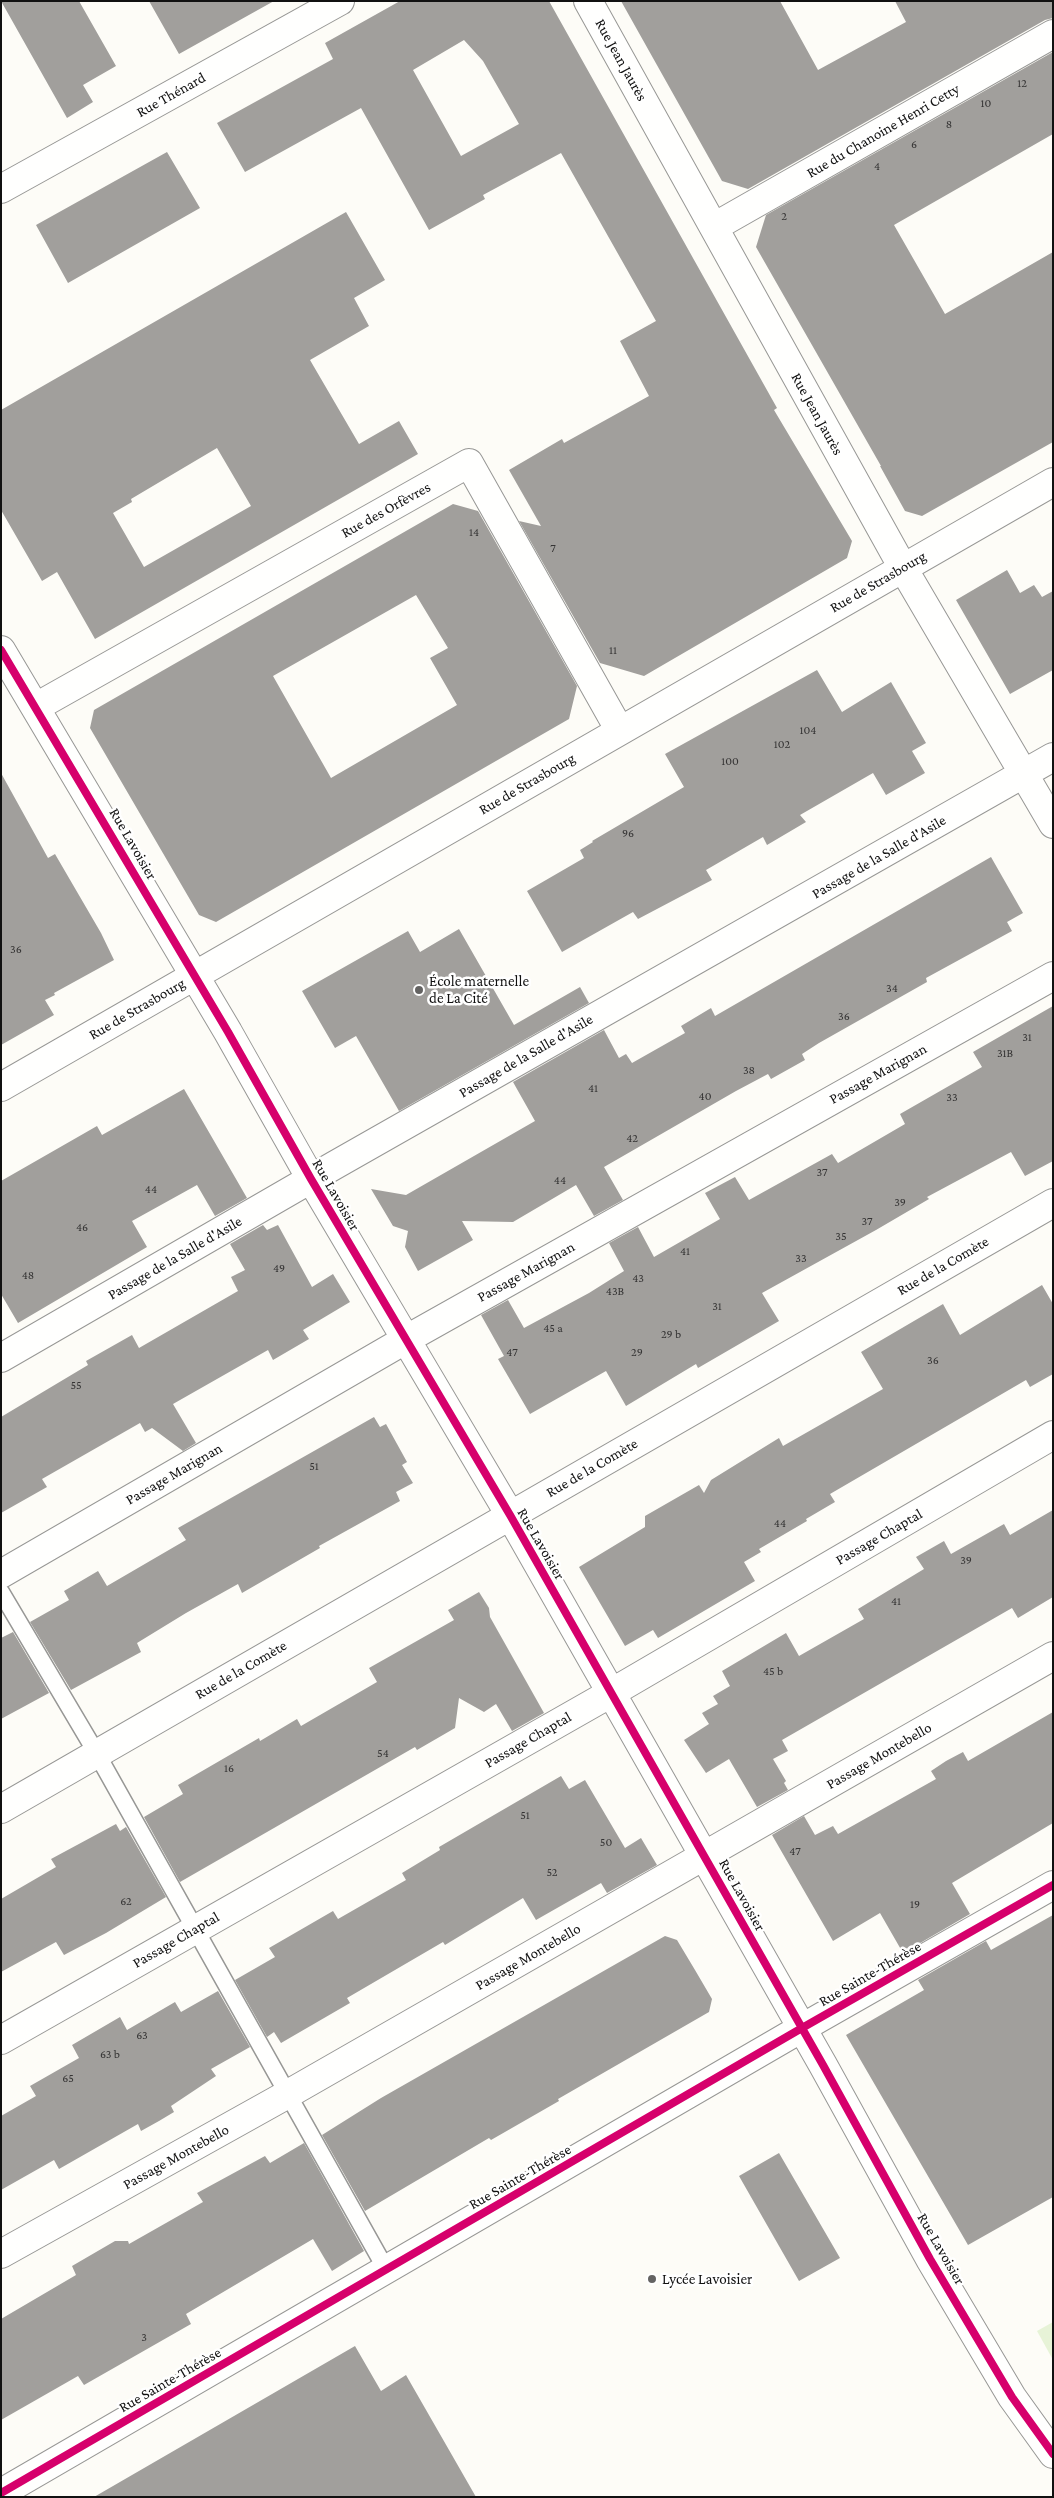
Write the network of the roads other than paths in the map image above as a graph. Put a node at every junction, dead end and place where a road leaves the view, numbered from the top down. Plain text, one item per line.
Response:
1 (588, 1) edge
2 (323, 5) edge
3 (1053, 34) edge
4 (1, 189) edge
5 (714, 227) junction
6 (1053, 482) edge
7 (902, 568) junction
8 (1, 650) edge
9 (36, 707) junction
10 (620, 731) junction
11 (1053, 757) edge
12 (1025, 774) junction
13 (1053, 824) edge
14 (195, 975) junction
15 (1053, 976) edge
16 (1, 1087) edge
17 (311, 1179) junction
18 (1053, 1203) edge
19 (405, 1340) junction
20 (1, 1358) edge
21 (1053, 1435) edge
22 (510, 1516) junction
23 (1, 1574) edge
24 (1, 1592) edge
25 (1053, 1656) edge
26 (611, 1693) junction
27 (97, 1754) junction
28 (1, 1809) edge
29 (704, 1856) junction
30 (1053, 1885) edge
31 (196, 1929) junction
32 (802, 2028) junction
33 (1, 2040) edge
34 (288, 2094) junction
35 (1, 2254) edge
36 (387, 2271) junction
37 (1053, 2454) edge
38 (1, 2493) edge

1 - 5 street, Rue Jean Jaurès
2 - 4 street, Rue Thénard
3 - 5 street, Rue du Chanoine Henri Cetty
5 - 7 street, Rue Jean Jaurès
6 - 7 street, Rue de Strasbourg
7 - 10 street, Rue de Strasbourg
7 - 12 street, Rue Jean Jaurès
8 - 9 street, Rue Lavoisier
9 - 10 street, Rue des Orfèvres
9 - 14 street, Rue Lavoisier
10 - 14 street, Rue de Strasbourg
11 - 12 street, Passage de la Salle d'Asile
12 - 13 street, Rue Jean Jaurès
12 - 17 street, Passage de la Salle d'Asile
14 - 16 street, Rue de Strasbourg
14 - 17 street, Rue Lavoisier
15 - 19 street, Passage Marignan
17 - 19 street, Rue Lavoisier
17 - 20 street, Passage de la Salle d'Asile
18 - 22 street, Rue de la Comète
19 - 22 street, Rue Lavoisier
19 - 23 street, Passage Marignan
21 - 26 street, Passage Chaptal
22 - 26 street, Rue Lavoisier
22 - 27 street, Rue de la Comète
24 - 27 lane
25 - 29 street, Passage Montebello
26 - 29 street, Rue Lavoisier
26 - 31 street, Passage Chaptal
27 - 28 street, Rue de la Comète
27 - 31 lane
29 - 32 street, Rue Lavoisier
29 - 34 street, Passage Montebello
30 - 32 street, Rue Sainte-Thérèse
31 - 33 street, Passage Chaptal
31 - 34 lane
32 - 36 street, Rue Sainte-Thérèse
32 - 37 street, Rue Lavoisier
34 - 35 street, Passage Montebello
34 - 36 lane
36 - 38 street, Rue Sainte-Thérèse

